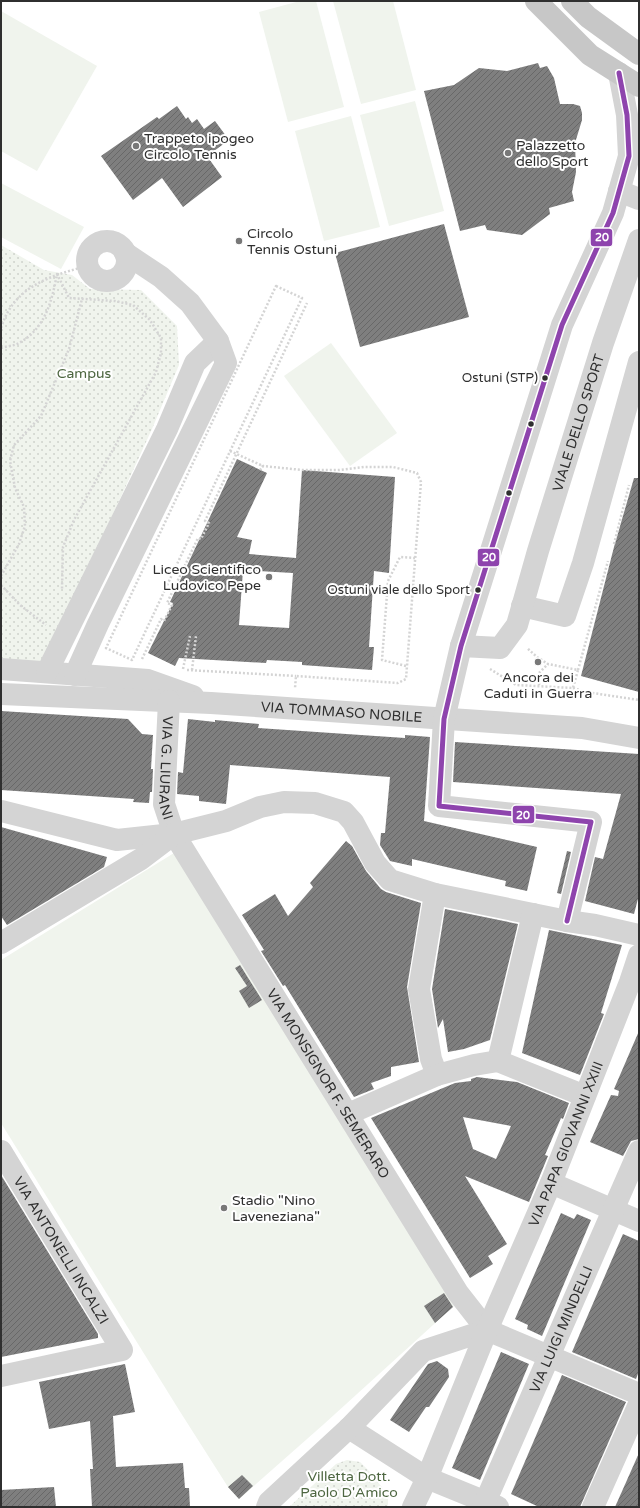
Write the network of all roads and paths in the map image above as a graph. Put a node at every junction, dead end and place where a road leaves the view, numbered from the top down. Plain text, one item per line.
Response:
1 (536, 1) edge
2 (572, 1) edge
3 (639, 54) edge
4 (620, 73) junction
5 (639, 86) edge
6 (629, 195) edge
7 (639, 240) edge
8 (125, 253) junction
9 (87, 266) junction
10 (57, 274) junction
11 (82, 299) junction
12 (307, 303) dead end
13 (1, 328) edge
14 (218, 341) junction
15 (1, 348) edge
16 (639, 362) edge
17 (230, 450) junction
18 (237, 454) junction
19 (263, 466) junction
20 (261, 470) dead end
21 (629, 484) dead end
22 (614, 544) dead end
23 (415, 558) junction
24 (608, 560) dead end
25 (1, 576) edge
26 (1, 585) edge
27 (60, 596) dead end
28 (522, 606) junction
29 (50, 621) dead end
30 (190, 636) dead end
31 (196, 636) dead end
32 (461, 646) junction
33 (527, 648) dead end
34 (132, 660) junction
35 (140, 663) dead end
36 (548, 664) junction
37 (132, 665) dead end
38 (406, 666) junction
39 (484, 666) dead end
40 (1, 669) edge
41 (176, 669) dead end
42 (183, 669) junction
43 (192, 670) junction
44 (578, 670) junction
45 (47, 672) junction
46 (75, 675) junction
47 (296, 676) junction
48 (539, 685) junction
49 (295, 688) dead end
50 (573, 688) junction
51 (1, 694) edge
52 (639, 700) edge
53 (169, 701) junction
54 (211, 703) junction
55 (444, 719) junction
56 (639, 738) edge
57 (1, 811) edge
58 (174, 834) junction
59 (435, 894) junction
60 (533, 914) junction
61 (566, 921) junction
62 (639, 935) edge
63 (1, 943) edge
64 (639, 955) edge
65 (635, 983) edge
66 (498, 1061) junction
67 (437, 1075) junction
68 (585, 1096) junction
69 (348, 1114) junction
70 (639, 1151) edge
71 (2, 1156) edge
72 (551, 1183) junction
73 (613, 1209) junction
74 (639, 1221) edge
75 (487, 1330) junction
76 (549, 1357) junction
77 (1, 1376) edge
78 (639, 1394) edge
79 (639, 1404) edge
80 (349, 1428) junction
81 (427, 1478) junction
82 (489, 1505) edge
83 (267, 1507) edge
84 (413, 1507) edge
85 (593, 1507) edge

1 - 4 main road
2 - 3 main road
4 - 5 main road
4 - 6 street
6 - 32 street
7 - 28 street, VIALE DELLO SPORT
8 - 9 street
8 - 9 street
8 - 14 street
9 - 10 path
10 - 11 path
10 - 13 path
10 - 15 path
11 - 25 path
11 - 27 path
12 - 18 path
14 - 45 street
14 - 46 street
16 - 28 street
17 - 18 path
17 - 34 path
17 - 34 path
18 - 19 path
18 - 35 path
19 - 20 path
19 - 23 path
21 - 22 path
23 - 38 path
23 - 38 path
24 - 44 path
26 - 29 path
28 - 32 street, VIALE DELLO SPORT
30 - 42 path
31 - 43 path
32 - 55 street
33 - 36 path
34 - 37 path
36 - 44 path
36 - 48 path
38 - 47 path
39 - 48 path
40 - 45 street, VIA TOMMASO NOBILE
41 - 42 path
42 - 43 path
43 - 47 path
44 - 50 path
45 - 46 street, VIA TOMMASO NOBILE
46 - 54 street, VIA TOMMASO NOBILE
47 - 49 path
48 - 50 path
50 - 52 path
51 - 53 street, VIA TOMMASO NOBILE
53 - 54 street, VIA TOMMASO NOBILE
53 - 58 street, VIA G. LIURANI
54 - 55 street, VIA TOMMASO NOBILE
55 - 56 street, VIA TOMMASO NOBILE
55 - 61 street
57 - 58 street
58 - 59 street
58 - 63 street
58 - 69 street, VIA MONSIGNOR F. SEMERARO
59 - 60 street
59 - 67 street
60 - 61 street
60 - 66 street
61 - 62 street
64 - 65 street, VIA PAPA GIOVANNI XXIII
65 - 68 street, VIA PAPA GIOVANNI XXIII
66 - 67 street
66 - 68 street
67 - 69 street
68 - 72 street, VIA PAPA GIOVANNI XXIII
69 - 75 street, VIA MONSIGNOR F. SEMERARO
70 - 73 street, VIA LUIGI MINDELLI
71 - 77 street, VIA ANTONELLI INCALZI
72 - 73 street
72 - 75 street, VIA PAPA GIOVANNI XXIII
73 - 74 street
73 - 76 street, VIA LUIGI MINDELLI
75 - 76 street
75 - 80 street
75 - 81 street, VIA PAPA GIOVANNI XXIII
76 - 78 street
76 - 82 street, VIA LUIGI MINDELLI
79 - 85 street
80 - 81 street
80 - 83 street
81 - 82 street
81 - 84 street, VIA PAPA GIOVANNI XXIII

